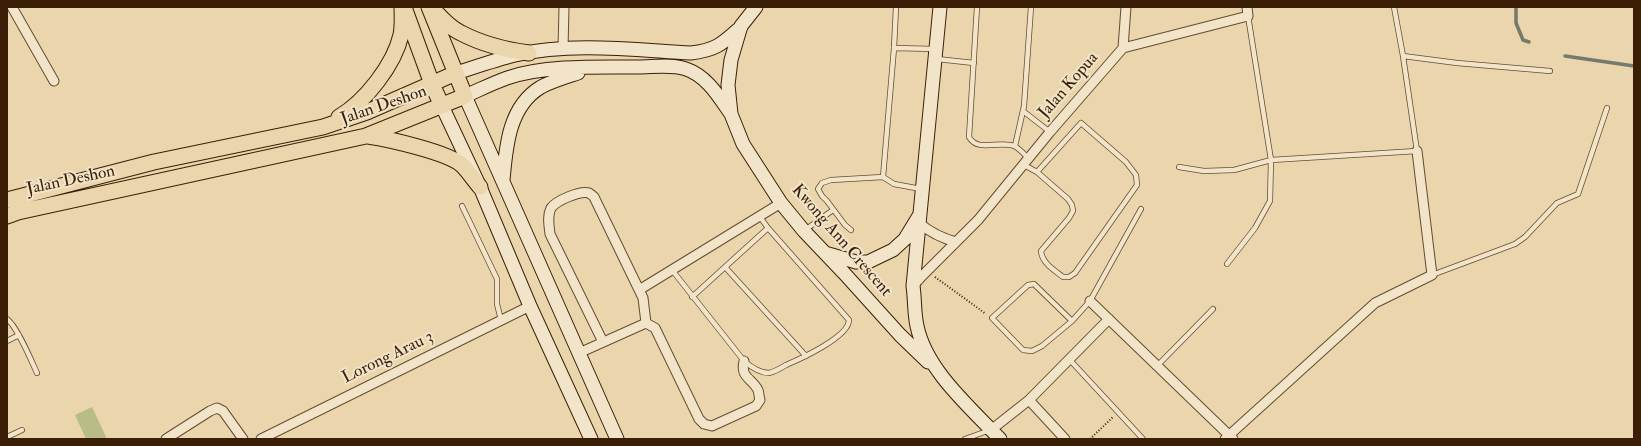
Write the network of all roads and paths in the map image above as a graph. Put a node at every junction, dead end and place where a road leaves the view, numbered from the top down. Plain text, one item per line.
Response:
1 (12, 7) edge
2 (403, 7) edge
3 (430, 7) edge
4 (564, 7) edge
5 (756, 7) edge
6 (896, 7) edge
7 (940, 7) edge
8 (977, 7) edge
9 (1031, 7) edge
10 (1126, 7) edge
11 (1394, 7) edge
12 (1248, 12) edge
13 (741, 26) junction
14 (894, 48) junction
15 (1124, 48) junction
16 (563, 49) junction
17 (529, 53) junction
18 (936, 54) junction
19 (1403, 56) junction
20 (974, 63) junction
21 (593, 67) junction
22 (1550, 71) dead end
23 (456, 73) junction
24 (54, 81) dead end
25 (432, 84) junction
26 (465, 96) junction
27 (442, 106) junction
28 (1607, 108) dead end
29 (1023, 111) junction
30 (731, 114) junction
31 (323, 127) junction
32 (1050, 132) junction
33 (366, 136) junction
34 (1015, 146) junction
35 (1417, 151) junction
36 (1271, 160) junction
37 (1026, 162) junction
38 (1180, 167) dead end
39 (1037, 172) junction
40 (883, 177) junction
41 (503, 180) junction
42 (480, 186) junction
43 (923, 189) junction
44 (7, 200) edge
45 (781, 203) junction
46 (462, 206) dead end
47 (833, 210) junction
48 (1141, 210) dead end
49 (7, 216) edge
50 (760, 217) junction
51 (920, 218) junction
52 (768, 228) junction
53 (851, 230) dead end
54 (804, 231) junction
55 (956, 242) junction
56 (824, 252) junction
57 (1227, 264) dead end
58 (725, 267) junction
59 (672, 270) junction
60 (927, 270) junction
61 (1432, 275) junction
62 (914, 286) junction
63 (639, 290) junction
64 (692, 297) junction
65 (1090, 301) junction
66 (530, 306) junction
67 (1214, 309) dead end
68 (992, 318) junction
69 (7, 319) edge
70 (1109, 319) junction
71 (501, 320) junction
72 (1072, 321) junction
73 (646, 323) junction
74 (19, 335) junction
75 (7, 341) edge
76 (602, 342) junction
77 (579, 353) junction
78 (806, 356) junction
79 (1069, 359) junction
80 (744, 361) junction
81 (1157, 366) junction
82 (37, 373) dead end
83 (939, 373) junction
84 (1029, 400) junction
85 (1119, 413) junction
86 (22, 430) dead end
87 (995, 434) edge
88 (7, 437) edge
89 (1229, 438) edge
90 (166, 439) edge
91 (243, 439) edge
92 (261, 439) edge
93 (591, 439) edge
94 (617, 439) edge
95 (965, 439) edge
96 (1065, 439) edge
97 (1090, 439) edge
98 (1143, 439) edge

1 - 24 street
2 - 25 main road
2 - 31 main road
3 - 17 main road
3 - 23 main road
4 - 16 street
5 - 13 main road, Kwong Ann Crescent
6 - 14 lane
7 - 18 main road
8 - 20 lane
9 - 29 lane
10 - 15 street
11 - 19 lane
12 - 15 street, Jalan Kopua
12 - 36 lane
13 - 16 main road, Jalan Deshon
13 - 30 main road, Kwong Ann Crescent
14 - 18 lane
14 - 40 lane
15 - 32 street, Jalan Kopua
16 - 17 main road, Jalan Deshon
17 - 23 main road, Jalan Deshon
18 - 20 lane
18 - 43 main road
19 - 22 lane
19 - 35 lane
20 - 34 lane
21 - 26 main road, Jalan Deshon
21 - 30 main road, Jalan Deshon
21 - 41 main road
23 - 25 main road, Jalan Deshon
23 - 26 main road
25 - 27 main road
25 - 31 main road, Jalan Deshon
26 - 27 main road, Jalan Deshon
26 - 41 main road
27 - 33 main road, Jalan Deshon
27 - 42 main road
28 - 61 lane
29 - 32 lane
29 - 34 lane
30 - 45 main road, Kwong Ann Crescent
31 - 44 main road, Jalan Deshon
32 - 37 street, Jalan Kopua
33 - 42 main road
33 - 49 main road, Jalan Deshon
34 - 37 lane
35 - 36 lane
35 - 61 street
36 - 38 lane
36 - 57 lane
37 - 39 lane
37 - 55 street, Jalan Kopua
39 - 39 lane
40 - 43 lane
40 - 47 lane
41 - 77 main road
42 - 66 main road
43 - 51 main road
45 - 50 street
45 - 54 main road, Kwong Ann Crescent
46 - 71 lane
47 - 53 lane
47 - 54 lane
48 - 65 lane
50 - 52 lane
50 - 59 street
51 - 55 street
51 - 56 main road
51 - 62 main road
52 - 58 lane
52 - 78 lane
54 - 56 main road, Kwong Ann Crescent
55 - 60 street, Jalan Kopua
56 - 83 main road, Kwong Ann Crescent
58 - 64 lane
58 - 78 lane
59 - 63 street
59 - 64 lane
60 - 62 street, Jalan Kopua
60 - 68 path
61 - 89 street
62 - 83 main road
63 - 73 street
63 - 76 street
64 - 80 lane
65 - 70 street
65 - 72 lane
66 - 71 street, Lorong Arau 3
66 - 93 main road
67 - 81 lane
68 - 72 lane
68 - 72 lane
69 - 74 lane
70 - 79 street
70 - 81 street
71 - 92 street, Lorong Arau 3
73 - 76 street
73 - 80 street
74 - 75 lane
74 - 82 lane
76 - 77 street
77 - 94 main road
78 - 80 lane
79 - 84 street
79 - 85 lane
81 - 89 street
83 - 87 main road
84 - 87 street
84 - 96 street
85 - 97 path
85 - 98 lane
86 - 88 lane
87 - 95 lane
90 - 91 street

